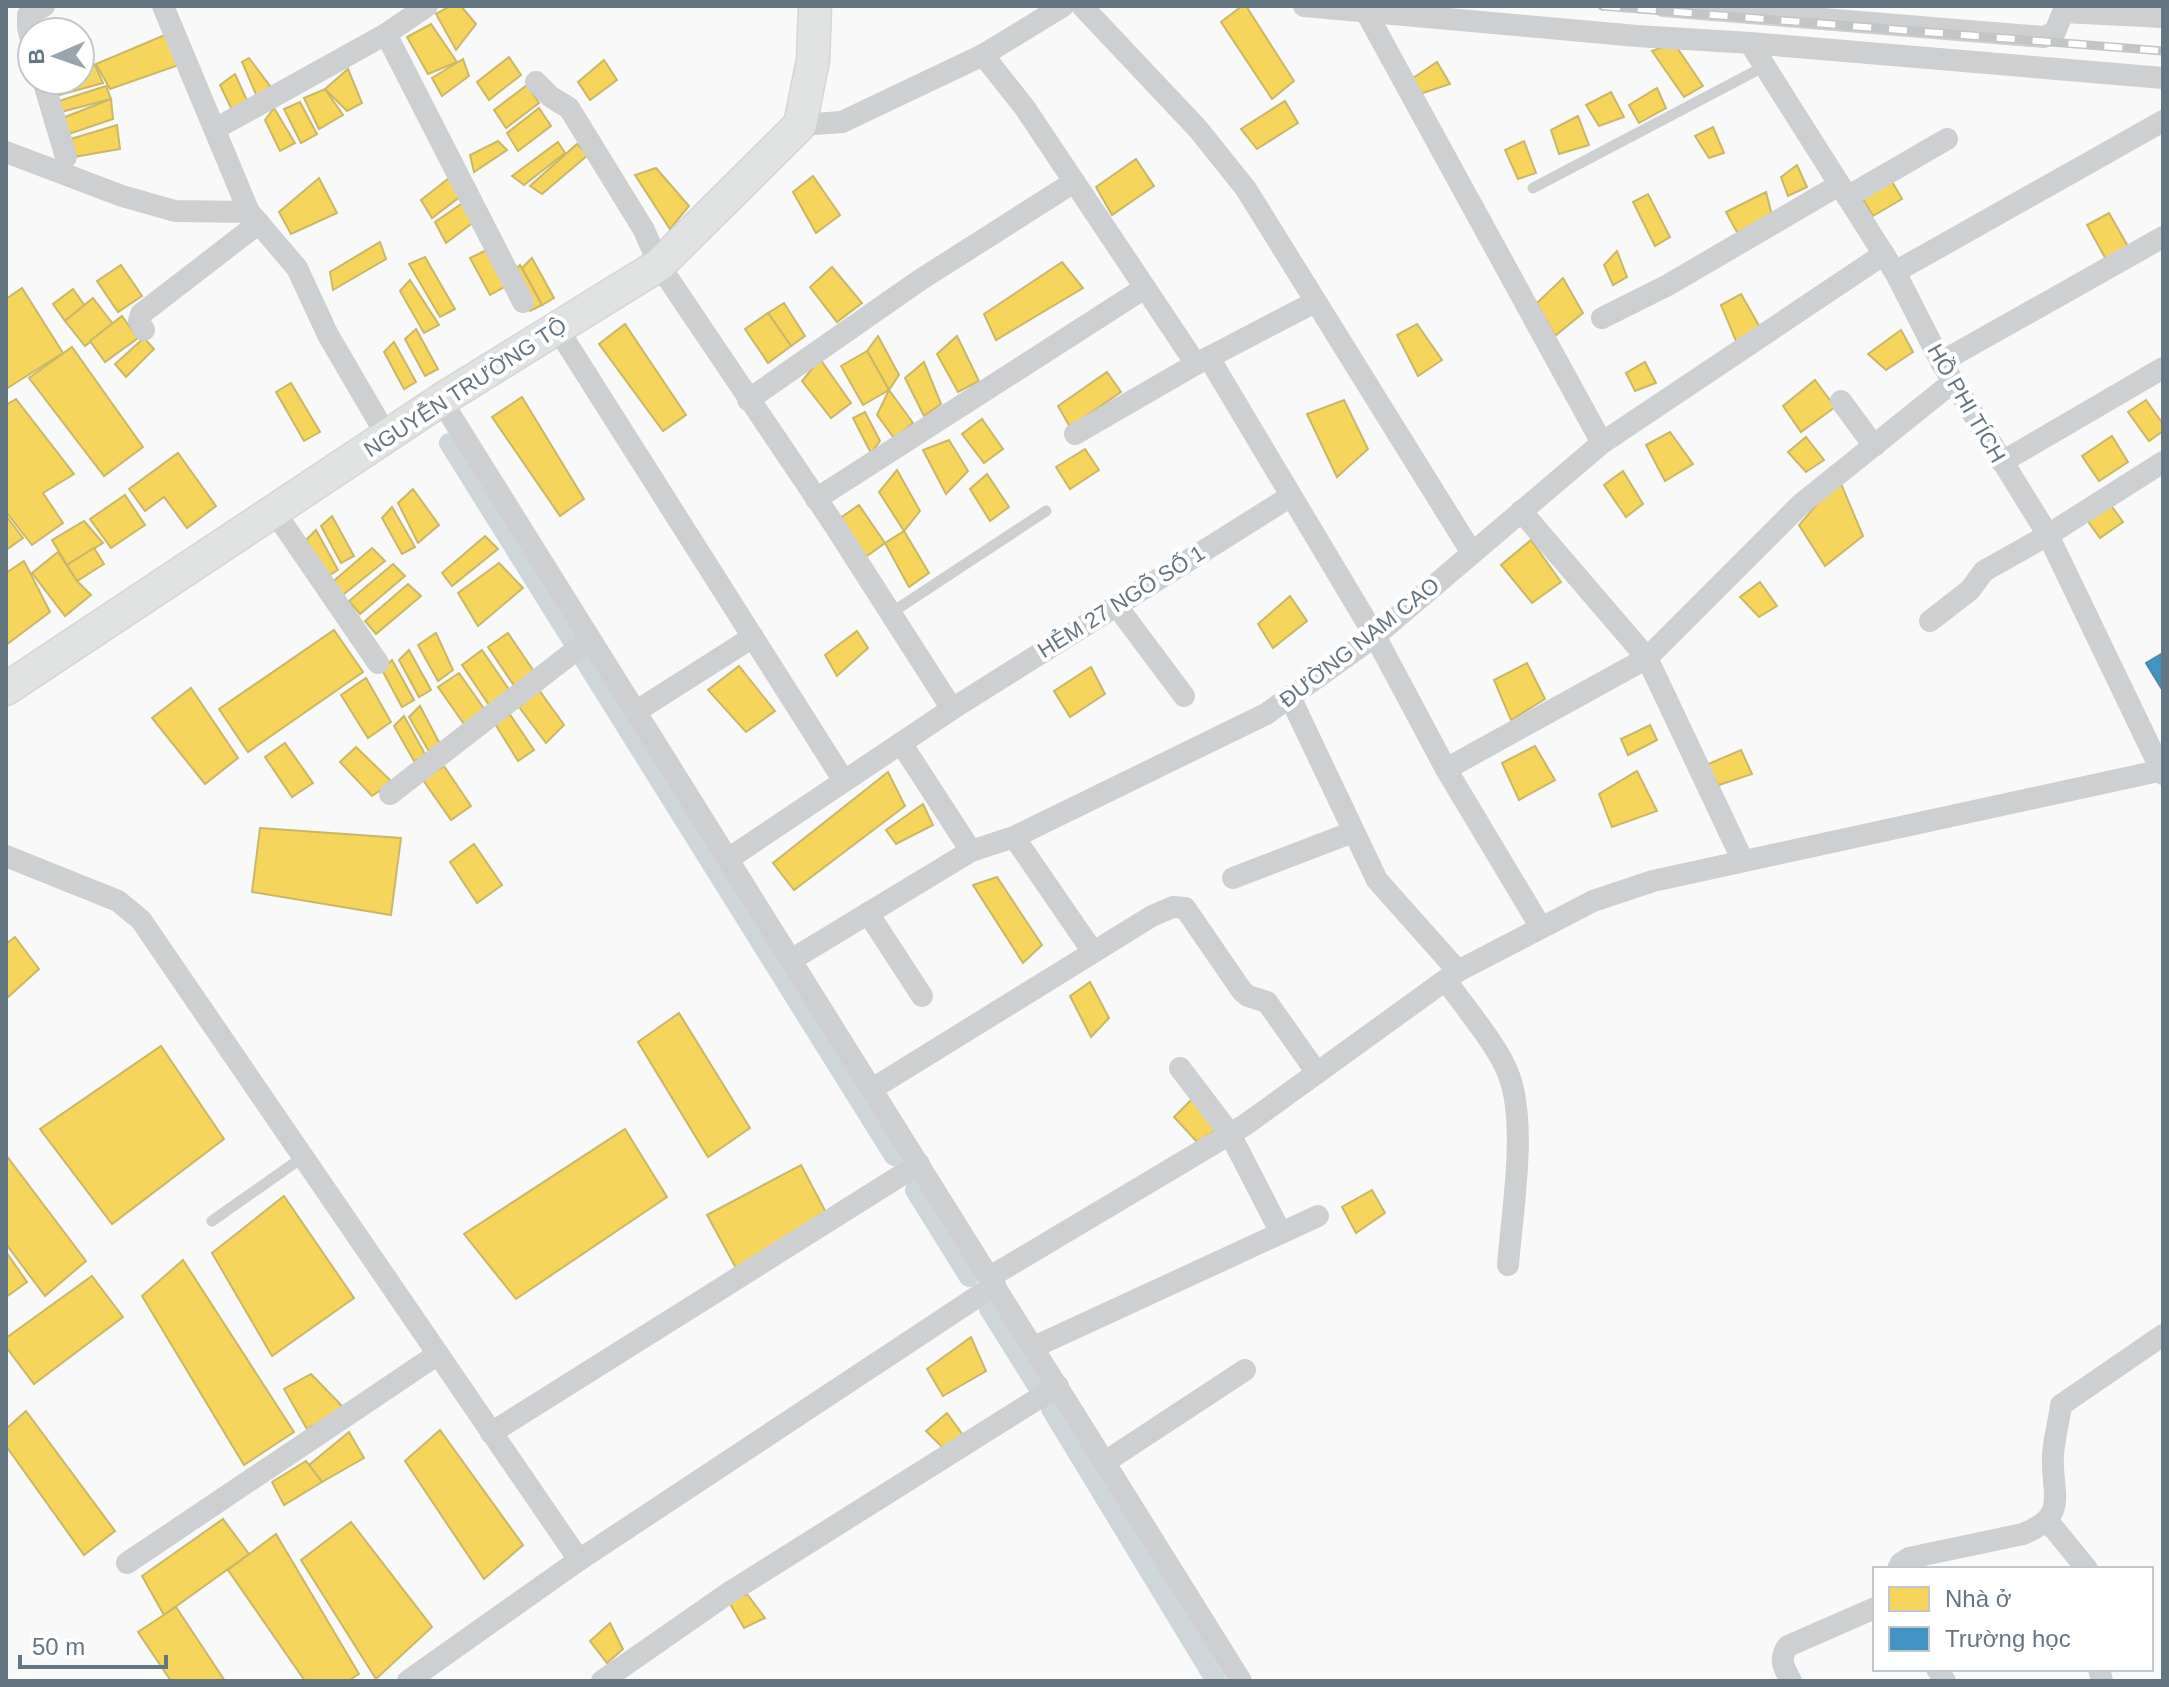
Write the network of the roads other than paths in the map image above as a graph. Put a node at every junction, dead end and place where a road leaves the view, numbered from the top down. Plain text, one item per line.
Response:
1 (163, 6) edge
2 (427, 6) edge
3 (815, 6) edge
4 (1063, 6) edge
5 (1082, 6) edge
6 (1304, 6) edge
7 (1663, 6) edge
8 (1727, 9) edge
9 (2063, 9) edge
10 (1366, 12) junction
11 (2163, 17) edge
12 (386, 34) junction
13 (1750, 43) junction
14 (983, 55) junction
15 (1765, 66) junction
16 (2163, 78) edge
17 (536, 82) dead end
18 (48, 96) edge
19 (2163, 121) edge
20 (800, 125) junction
21 (215, 129) junction
22 (1947, 139) dead end
23 (6, 152) edge
24 (66, 157) dead end
25 (1074, 182) junction
26 (1533, 188) dead end
27 (1843, 191) junction
28 (254, 217) junction
29 (2163, 237) edge
30 (1890, 263) junction
31 (659, 265) junction
32 (1143, 289) junction
33 (523, 302) dead end
34 (1315, 302) junction
35 (1602, 318) dead end
36 (557, 328) junction
37 (144, 330) dead end
38 (1202, 361) junction
39 (1941, 362) junction
40 (2163, 368) edge
41 (1953, 382) junction
42 (441, 400) junction
43 (748, 400) junction
44 (1841, 401) dead end
45 (1075, 434) dead end
46 (387, 436) junction
47 (1602, 443) junction
48 (1874, 446) junction
49 (2002, 462) junction
50 (2163, 462) edge
51 (1291, 496) junction
52 (816, 499) junction
53 (274, 511) junction
54 (1046, 511) dead end
55 (1521, 511) junction
56 (2048, 535) junction
57 (1472, 553) junction
58 (1116, 605) junction
59 (891, 613) junction
60 (1930, 621) dead end
61 (1375, 636) junction
62 (753, 637) junction
63 (590, 639) junction
64 (1647, 658) junction
65 (378, 663) dead end
66 (6, 689) edge
67 (1184, 696) dead end
68 (1290, 697) junction
69 (952, 709) junction
70 (635, 712) junction
71 (901, 743) junction
72 (1446, 769) junction
73 (2163, 771) edge
74 (844, 781) junction
75 (390, 794) dead end
76 (1353, 832) junction
77 (1014, 837) junction
78 (971, 851) junction
79 (6, 856) edge
80 (728, 859) junction
81 (1743, 861) junction
82 (1233, 878) dead end
83 (868, 913) junction
84 (1540, 926) junction
85 (1093, 952) junction
86 (791, 960) junction
87 (1452, 975) junction
88 (922, 996) dead end
89 (1180, 1068) dead end
90 (1317, 1073) junction
91 (872, 1089) junction
92 (1230, 1134) junction
93 (303, 1157) junction
94 (919, 1164) junction
95 (1318, 1216) dead end
96 (212, 1221) dead end
97 (1281, 1233) junction
98 (1508, 1265) dead end
99 (992, 1281) junction
100 (2163, 1335) edge
101 (1034, 1347) junction
102 (438, 1354) junction
103 (1245, 1370) dead end
104 (1058, 1386) junction
105 (491, 1433) junction
106 (1105, 1462) junction
107 (2047, 1520) junction
108 (579, 1560) junction
109 (127, 1563) dead end
110 (1899, 1567) edge
111 (2085, 1567) edge
112 (1873, 1609) edge
113 (408, 1681) edge
114 (602, 1681) edge
115 (1241, 1681) edge
116 (1791, 1681) edge

1 - 21 street
2 - 12 street
3 - 20 main road
4 - 14 street
5 - 34 street
6 - 10 street
7 - 8 street
8 - 9 street
9 - 11 street
10 - 13 street
10 - 47 street
12 - 21 street
12 - 33 street
13 - 15 street, HỒ PHI TÍCH
13 - 16 street
14 - 20 street
14 - 25 street
15 - 26 lane
15 - 27 street, HỒ PHI TÍCH
17 - 31 street
18 - 24 street
19 - 30 street, ĐƯỜNG NAM CAO
20 - 31 main road, NGUYỄN TRƯỜNG TỘ
21 - 28 street
22 - 27 street
23 - 28 street
25 - 32 street
25 - 43 street
27 - 30 street, HỒ PHI TÍCH
27 - 35 street
28 - 37 street
28 - 46 street
29 - 39 street
30 - 39 street, HỒ PHI TÍCH
30 - 47 street, ĐƯỜNG NAM CAO
31 - 36 main road, NGUYỄN TRƯỜNG TỘ
31 - 43 street
32 - 38 street
32 - 52 street
34 - 38 street
34 - 57 street
36 - 42 main road, NGUYỄN TRƯỜNG TỘ
36 - 62 street
38 - 45 street
38 - 51 street
39 - 41 street, HỒ PHI TÍCH
40 - 49 street
41 - 48 street
41 - 49 street, HỒ PHI TÍCH
42 - 46 main road, NGUYỄN TRƯỜNG TỘ
42 - 63 street
43 - 52 street
44 - 48 street
46 - 53 main road, NGUYỄN TRƯỜNG TỘ
47 - 55 street, ĐƯỜNG NAM CAO
48 - 64 street
49 - 56 street, HỒ PHI TÍCH
50 - 56 street
51 - 58 street, HẺM 27 NGÕ SỐ 1
51 - 61 street
52 - 59 street
53 - 65 street
53 - 66 main road, NGUYỄN TRƯỜNG TỘ
54 - 59 lane
55 - 57 street, ĐƯỜNG NAM CAO
55 - 64 street
56 - 60 street
56 - 73 street, HỒ PHI TÍCH
57 - 61 street, ĐƯỜNG NAM CAO
58 - 67 street
58 - 69 street, HẺM 27 NGÕ SỐ 1
59 - 69 street
61 - 68 street, ĐƯỜNG NAM CAO
61 - 72 street
62 - 70 street
62 - 74 street
63 - 70 street
63 - 75 street
64 - 72 street
64 - 81 street
68 - 76 street
68 - 77 street, ĐƯỜNG NAM CAO
69 - 71 street, HẺM 27 NGÕ SỐ 1
70 - 80 street
71 - 74 street, HẺM 27 NGÕ SỐ 1
71 - 78 street
72 - 84 street
73 - 81 street
74 - 80 street, HẺM 27 NGÕ SỐ 1
76 - 82 street
76 - 87 street
77 - 78 street, ĐƯỜNG NAM CAO
77 - 85 street
78 - 83 street, ĐƯỜNG NAM CAO
79 - 93 street
80 - 86 street
81 - 84 street
83 - 86 street, ĐƯỜNG NAM CAO
83 - 88 street
84 - 87 street
85 - 90 street
85 - 91 street
86 - 91 street
87 - 90 street
87 - 98 street
89 - 92 street
90 - 92 street
91 - 94 street
92 - 97 street
92 - 99 street
93 - 96 lane
93 - 102 street
94 - 99 street
94 - 105 street
95 - 97 street
97 - 101 street
99 - 101 street
99 - 108 street
100 - 107 street
101 - 104 street
102 - 105 street
102 - 109 street
103 - 106 street
104 - 106 street
104 - 114 street
105 - 108 street
106 - 115 street
107 - 110 street
107 - 111 street
108 - 113 street
112 - 116 street

